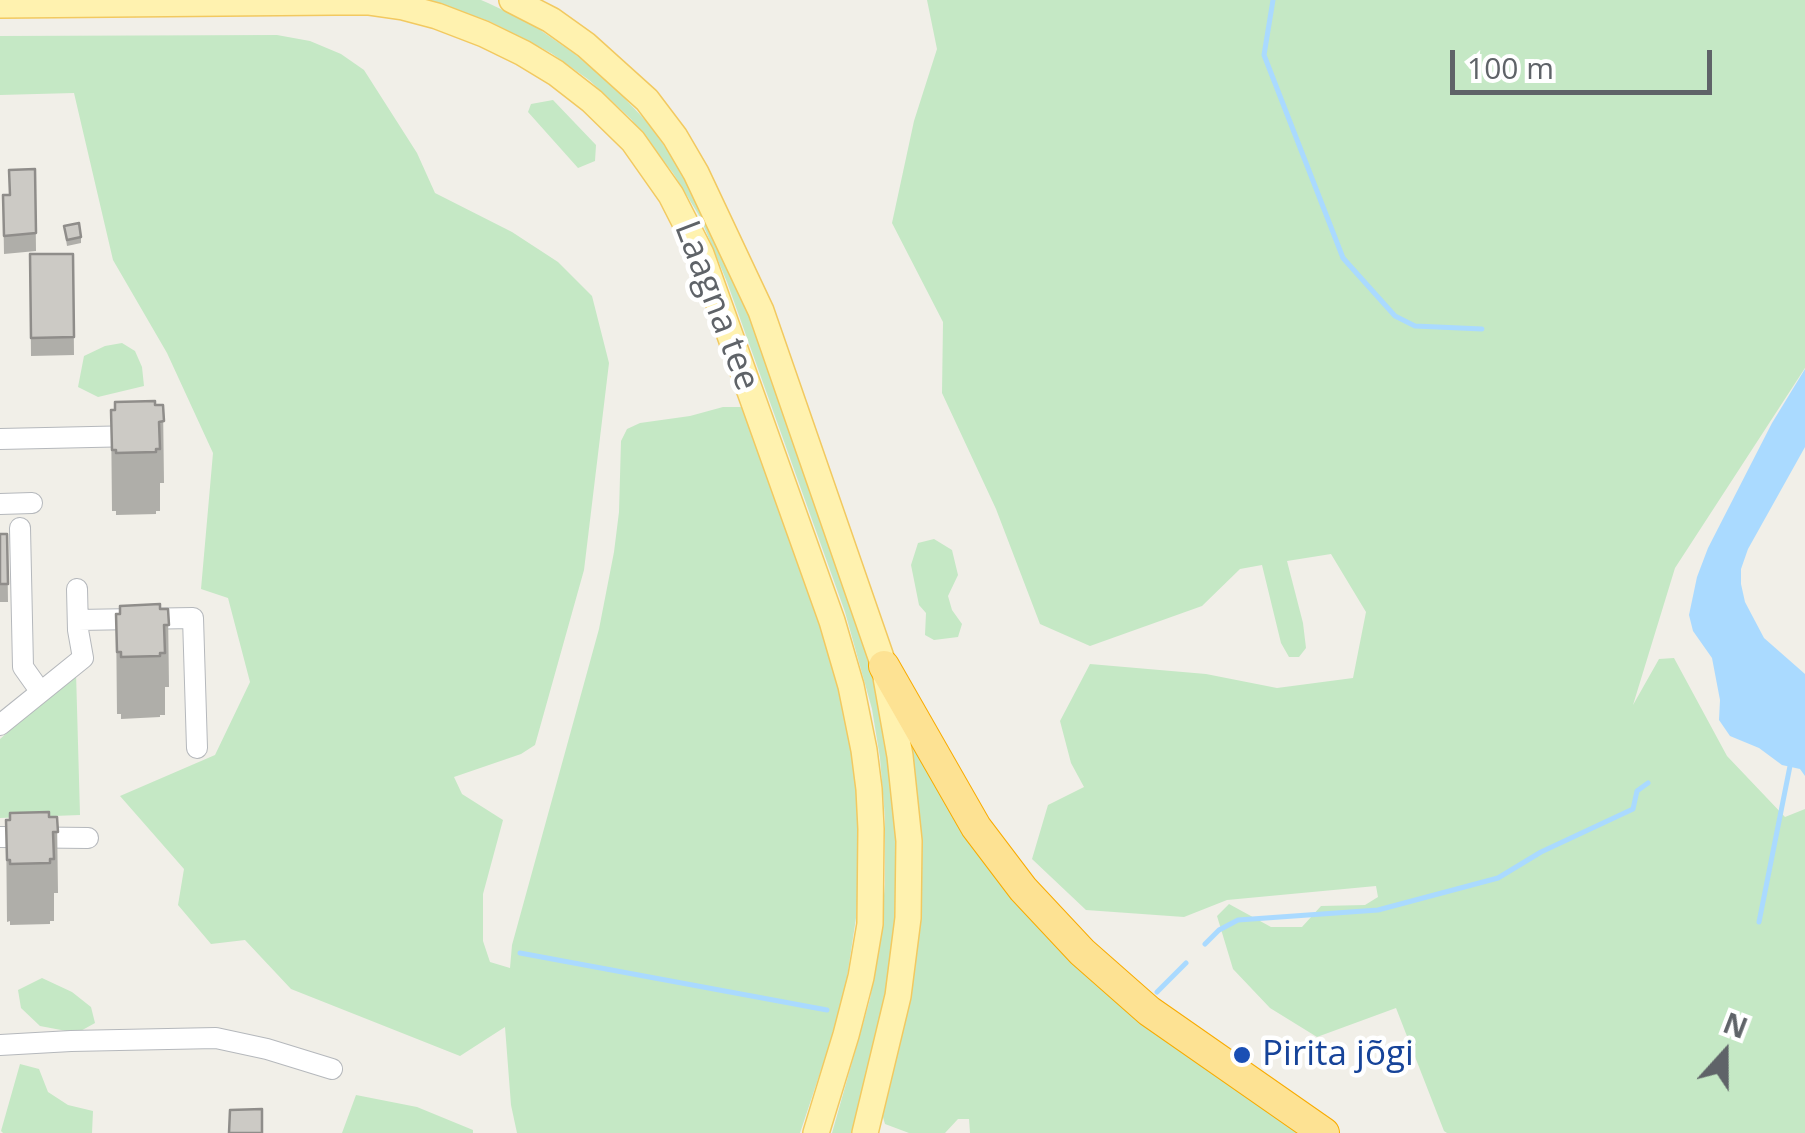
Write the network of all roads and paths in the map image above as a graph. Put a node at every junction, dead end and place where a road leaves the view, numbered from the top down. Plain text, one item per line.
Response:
1 (512, 0) edge
2 (98, 2) edge
3 (0, 5) edge
4 (159, 436) edge
5 (0, 438) edge
6 (32, 503) dead end
7 (0, 504) edge
8 (20, 528) dead end
9 (77, 589) dead end
10 (78, 620) junction
11 (884, 666) junction
12 (40, 692) junction
13 (0, 725) edge
14 (197, 748) dead end
15 (0, 838) edge
16 (88, 838) dead end
17 (0, 1045) edge
18 (332, 1068) dead end
19 (816, 1133) edge
20 (865, 1133) edge
21 (1324, 1133) edge

1 - 11 main road, Laagna tee
2 - 3 main road, Laagna tee
2 - 19 main road, Laagna tee
4 - 5 street
6 - 7 street
8 - 12 street
9 - 10 street
10 - 12 street
10 - 14 street
11 - 20 main road, Laagna tee
11 - 21 highway
12 - 13 street
15 - 16 street
17 - 18 street

